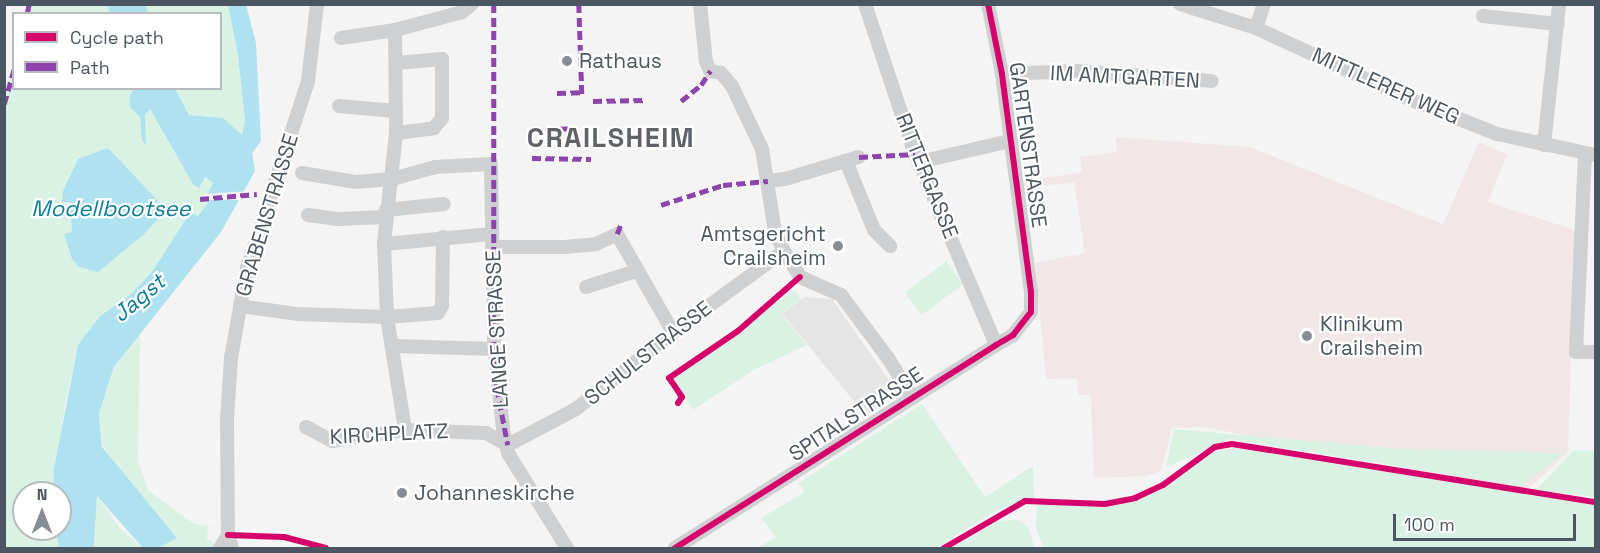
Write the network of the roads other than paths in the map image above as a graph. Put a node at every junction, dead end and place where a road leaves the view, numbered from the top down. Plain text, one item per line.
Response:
1 (317, 4) edge
2 (472, 4) edge
3 (700, 4) edge
4 (865, 4) edge
5 (988, 4) edge
6 (1180, 4) edge
7 (1264, 4) edge
8 (1559, 4) edge
9 (1484, 16) dead end
10 (1558, 24) junction
11 (1257, 28) junction
12 (395, 30) junction
13 (341, 38) dead end
14 (397, 63) junction
15 (1002, 74) junction
16 (1212, 81) dead end
17 (339, 106) dead end
18 (395, 111) junction
19 (396, 133) junction
20 (1010, 141) junction
21 (1544, 145) junction
22 (1590, 155) edge
23 (919, 162) junction
24 (302, 172) dead end
25 (392, 179) junction
26 (768, 180) junction
27 (444, 204) dead end
28 (386, 213) junction
29 (308, 215) dead end
30 (443, 237) junction
31 (492, 241) junction
32 (384, 244) junction
33 (890, 246) dead end
34 (784, 251) junction
35 (1588, 267) edge
36 (636, 271) junction
37 (586, 287) dead end
38 (1031, 292) joint
39 (240, 306) junction
40 (387, 317) junction
41 (673, 332) junction
42 (996, 345) junction
43 (394, 346) junction
44 (494, 349) junction
45 (1596, 352) edge
46 (912, 397) junction
47 (306, 427) dead end
48 (405, 430) junction
49 (508, 445) junction
50 (230, 542) edge
51 (220, 549) edge
52 (567, 549) edge
53 (675, 549) edge

1 - 39 street, GRABENSTRASSE
2 - 12 street
3 - 26 street
4 - 23 street, RITTERGASSE
5 - 15 street, GARTENSTRASSE
6 - 11 street, MITTLERER WEG
7 - 11 street
8 - 10 street
9 - 10 street
10 - 21 street
11 - 21 street, MITTLERER WEG
12 - 13 street
12 - 14 street
14 - 18 street
14 - 19 street
15 - 16 street, IM AMTGARTEN
15 - 20 street, GARTENSTRASSE
17 - 18 street
18 - 19 street
19 - 25 street
20 - 23 street
20 - 38 street, GARTENSTRASSE
21 - 22 street, MITTLERER WEG
22 - 35 street
23 - 42 street, RITTERGASSE
24 - 25 street
25 - 28 street
25 - 31 street, LANGE STRASSE
26 - 33 street
26 - 34 street
27 - 28 street
28 - 29 street
28 - 32 street
30 - 31 street
30 - 32 street
30 - 40 street
31 - 36 street
31 - 44 street, LANGE STRASSE
32 - 40 street
34 - 41 street, SCHULSTRASSE
34 - 46 street
35 - 45 street
36 - 37 street
36 - 41 street
38 - 42 street, SPITALSTRASSE
39 - 40 street
39 - 50 street, GRABENSTRASSE
40 - 43 street
41 - 49 street, SCHULSTRASSE
42 - 46 street, SPITALSTRASSE
43 - 44 street
43 - 48 street
44 - 49 street, LANGE STRASSE
46 - 53 street, SPITALSTRASSE
47 - 48 street, KIRCHPLATZ
48 - 49 street, KIRCHPLATZ
49 - 52 street, LANGE STRASSE
50 - 51 street, GRABENSTRASSE

